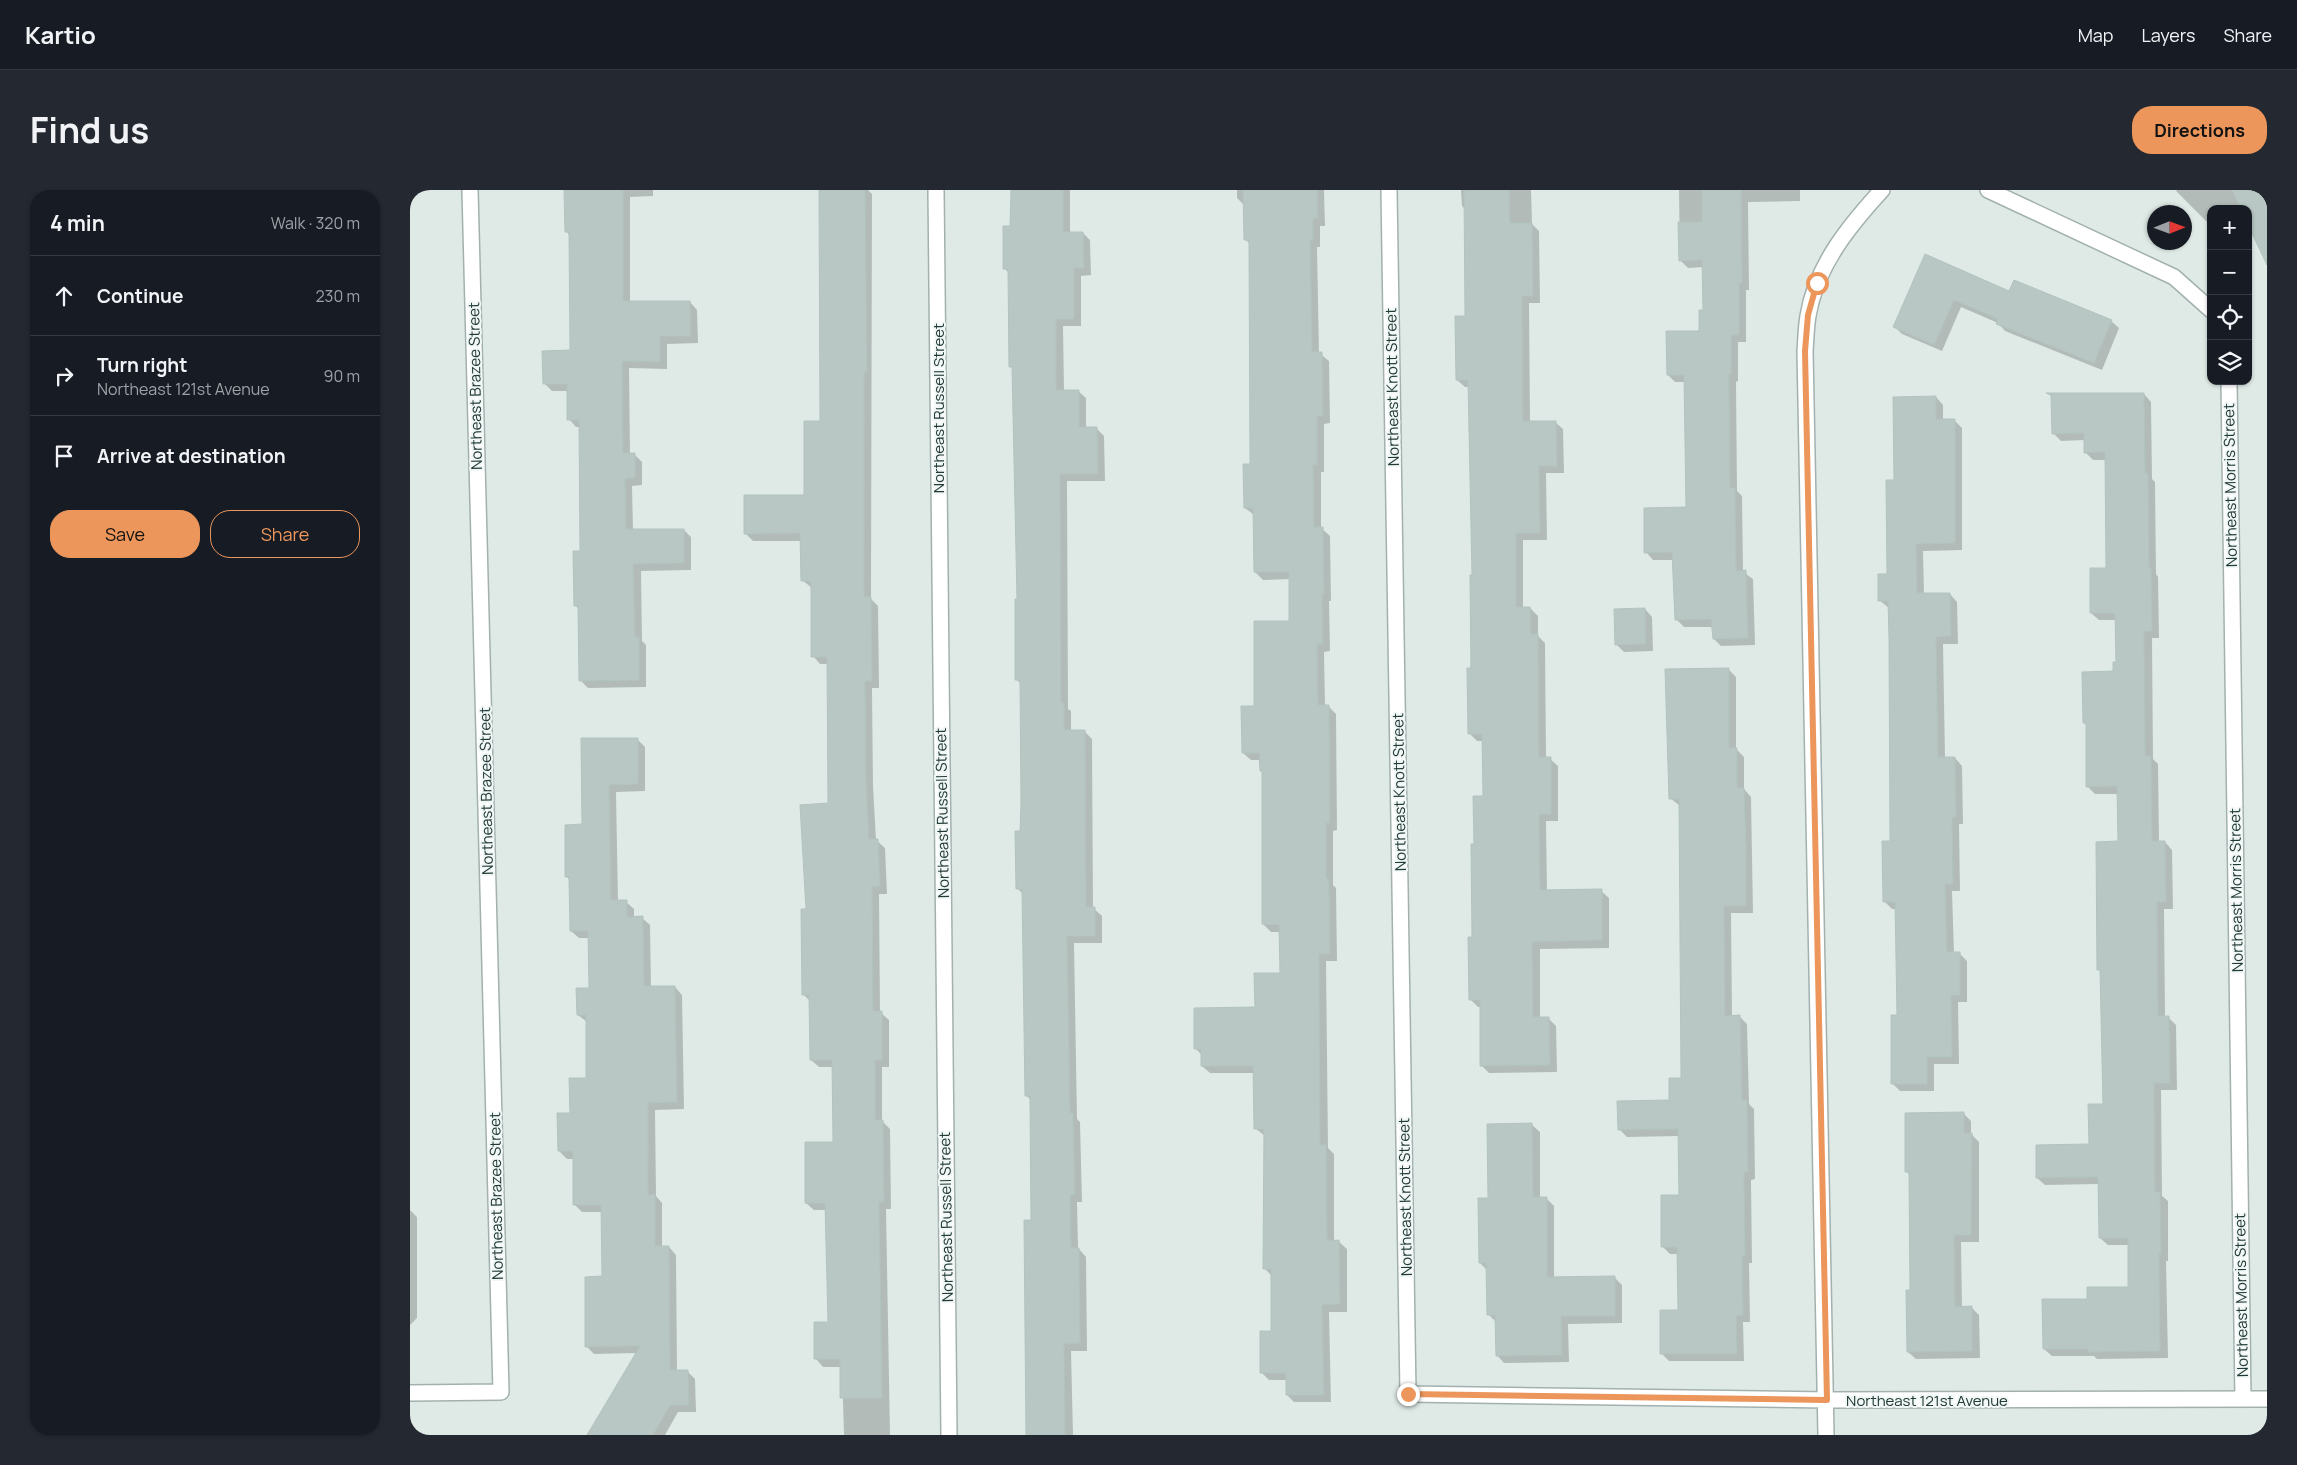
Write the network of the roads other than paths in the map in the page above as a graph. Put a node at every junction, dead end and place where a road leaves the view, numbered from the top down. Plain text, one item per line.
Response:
1 (470, 190) edge
2 (936, 190) edge
3 (1390, 190) edge
4 (1882, 190) edge
5 (1988, 190) edge
6 (2207, 306) edge
7 (2229, 385) edge
8 (410, 1393) edge
9 (1408, 1394) joint
10 (2243, 1399) junction
11 (2267, 1399) edge
12 (1827, 1400) junction
13 (948, 1435) edge
14 (1826, 1435) edge

1 - 8 street, Northeast Brazee Street
2 - 13 street, Northeast Russell Street
3 - 9 street, Northeast Knott Street
4 - 12 street
5 - 6 street
7 - 10 street, Northeast Morris Street
9 - 12 street, Northeast 121st Avenue
10 - 11 street, Northeast 121st Avenue
10 - 12 street, Northeast 121st Avenue
12 - 14 street

